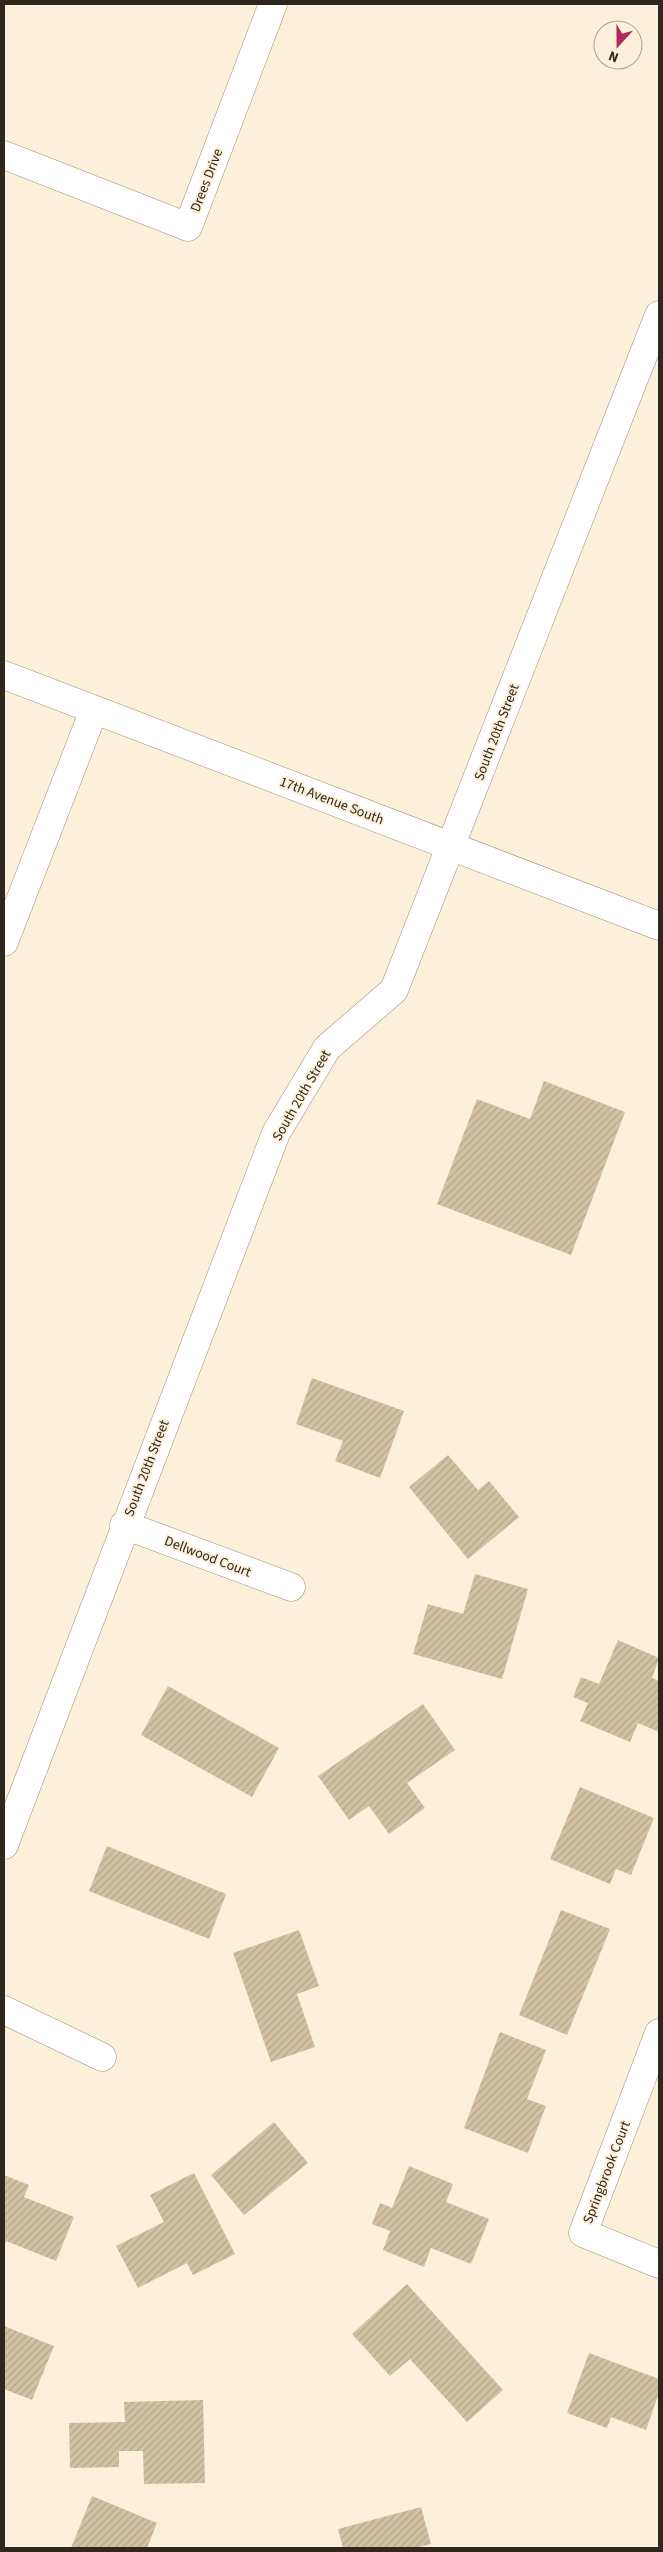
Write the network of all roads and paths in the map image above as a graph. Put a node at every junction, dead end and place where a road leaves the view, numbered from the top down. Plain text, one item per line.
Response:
1 (273, 4) edge
2 (4, 155) edge
3 (659, 315) edge
4 (4, 675) edge
5 (94, 710) junction
6 (451, 845) junction
7 (659, 926) edge
8 (4, 942) edge
9 (124, 1525) junction
10 (291, 1587) dead end
11 (4, 1845) edge
12 (4, 2010) edge
13 (659, 2033) edge
14 (102, 2057) dead end
15 (659, 2264) edge

1 - 2 street, Drees Drive
3 - 6 street, South 20th Street
4 - 5 street, 17th Avenue South
5 - 6 street, 17th Avenue South
5 - 8 street
6 - 7 street, 17th Avenue South
6 - 9 street, South 20th Street
9 - 10 street, Dellwood Court
9 - 11 street, South 20th Street
12 - 14 street
13 - 15 street, Springbrook Court

